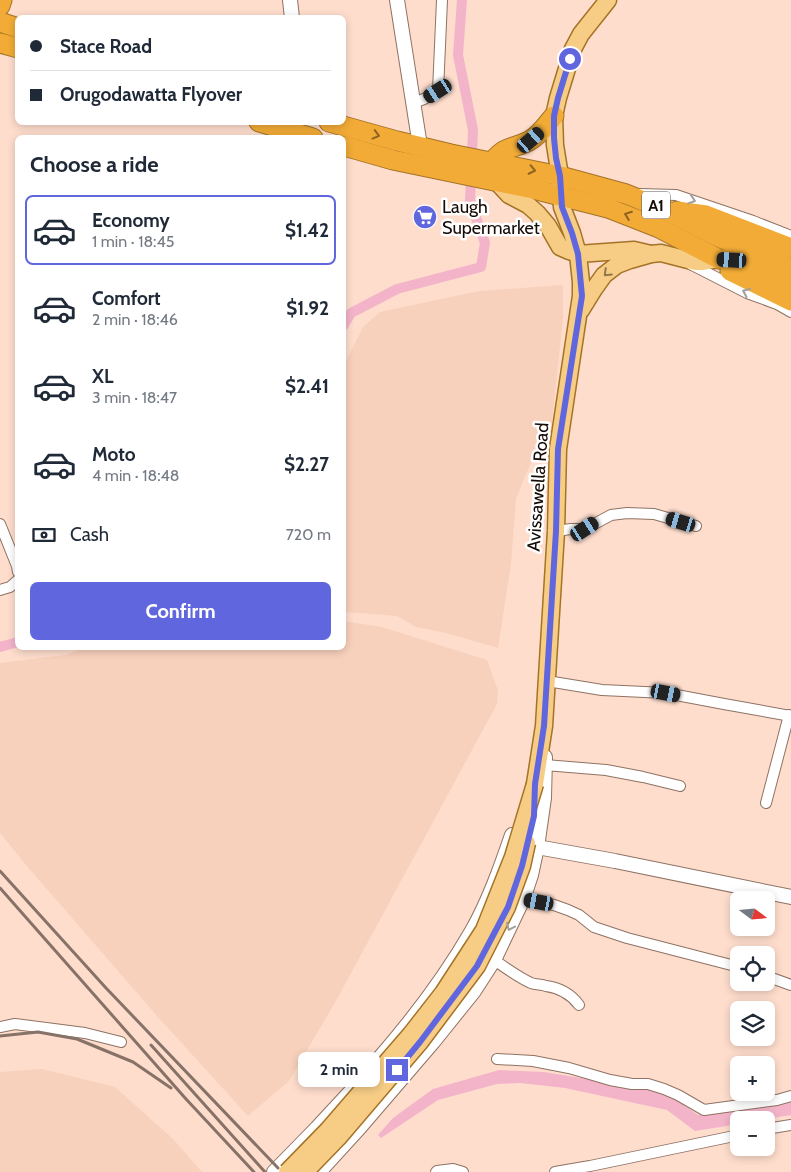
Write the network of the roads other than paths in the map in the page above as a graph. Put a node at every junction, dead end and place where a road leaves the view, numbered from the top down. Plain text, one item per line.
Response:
1 (2, 0) edge
2 (290, 0) edge
3 (397, 0) edge
4 (442, 0) edge
5 (608, 0) edge
6 (0, 6) edge
7 (292, 15) edge
8 (0, 22) edge
9 (15, 27) edge
10 (0, 42) edge
11 (15, 47) edge
12 (413, 103) junction
13 (554, 116) junction
14 (269, 125) edge
15 (340, 125) edge
16 (303, 135) edge
17 (420, 146) junction
18 (346, 147) edge
19 (449, 162) junction
20 (490, 171) junction
21 (560, 176) junction
22 (626, 194) junction
23 (560, 196) junction
24 (663, 209) junction
25 (791, 236) edge
26 (791, 248) edge
27 (578, 254) junction
28 (651, 254) junction
29 (674, 256) junction
30 (719, 259) junction
31 (791, 268) edge
32 (791, 284) edge
33 (791, 301) edge
34 (791, 312) edge
35 (579, 313) junction
36 (0, 524) edge
37 (696, 526) dead end
38 (556, 531) junction
39 (15, 561) edge
40 (15, 583) edge
41 (0, 590) edge
42 (547, 681) junction
43 (790, 715) edge
44 (544, 726) junction
45 (545, 765) junction
46 (535, 784) junction
47 (680, 786) dead end
48 (766, 803) dead end
49 (537, 847) junction
50 (791, 897) edge
51 (523, 899) junction
52 (494, 960) junction
53 (730, 965) edge
54 (775, 979) edge
55 (791, 985) edge
56 (580, 1005) dead end
57 (0, 1027) edge
58 (121, 1042) dead end
59 (497, 1059) dead end
60 (791, 1096) edge
61 (791, 1125) edge
62 (775, 1128) edge
63 (730, 1137) edge
64 (303, 1142) junction
65 (326, 1169) edge
66 (274, 1172) edge
67 (287, 1172) edge
68 (305, 1172) edge
69 (436, 1172) edge
70 (463, 1172) edge
71 (555, 1172) edge

1 - 6 highway
2 - 7 street
3 - 12 street
4 - 12 street
5 - 13 main road, Avissawella Road
8 - 9 highway
10 - 11 highway
12 - 17 street
13 - 20 highway
13 - 21 main road, Avissawella Road
14 - 16 highway
15 -> 17 highway, A1
17 - 19 highway, A1
18 - 19 highway, A1
19 - 20 highway, A1
20 -> 21 highway, A1
20 - 23 highway, A1
20 - 27 main road
21 - 22 highway, A1
21 - 23 main road, Avissawella Road
22 - 24 highway, A1
22 -> 25 street
23 - 27 main road, Avissawella Road
30 -> 23 highway, A1
24 - 26 highway
24 - 31 highway, A1
27 - 28 main road
27 - 35 main road, Avissawella Road
28 - 29 main road
28 -> 35 main road
29 - 30 main road
34 -> 29 street
30 - 32 highway, A1
30 - 33 highway
35 - 38 main road, Avissawella Road
36 - 39 street
37 - 38 street
38 - 42 main road, Avissawella Road
40 - 41 street
42 - 43 street
42 - 44 main road, Avissawella Road
43 - 48 street
44 - 45 street
44 - 46 main road, Avissawella Road
44 - 64 street
45 - 47 street
45 - 49 street
46 - 67 main road, bridge
46 - 68 main road, bridge
49 - 50 street
49 - 51 street
51 -> 52 street
51 - 53 street
52 - 56 street
52 - 65 street
54 - 55 street
57 - 58 street
59 - 60 street
61 - 62 street
63 - 71 street
64 - 65 street
64 - 66 street
69 - 70 street

